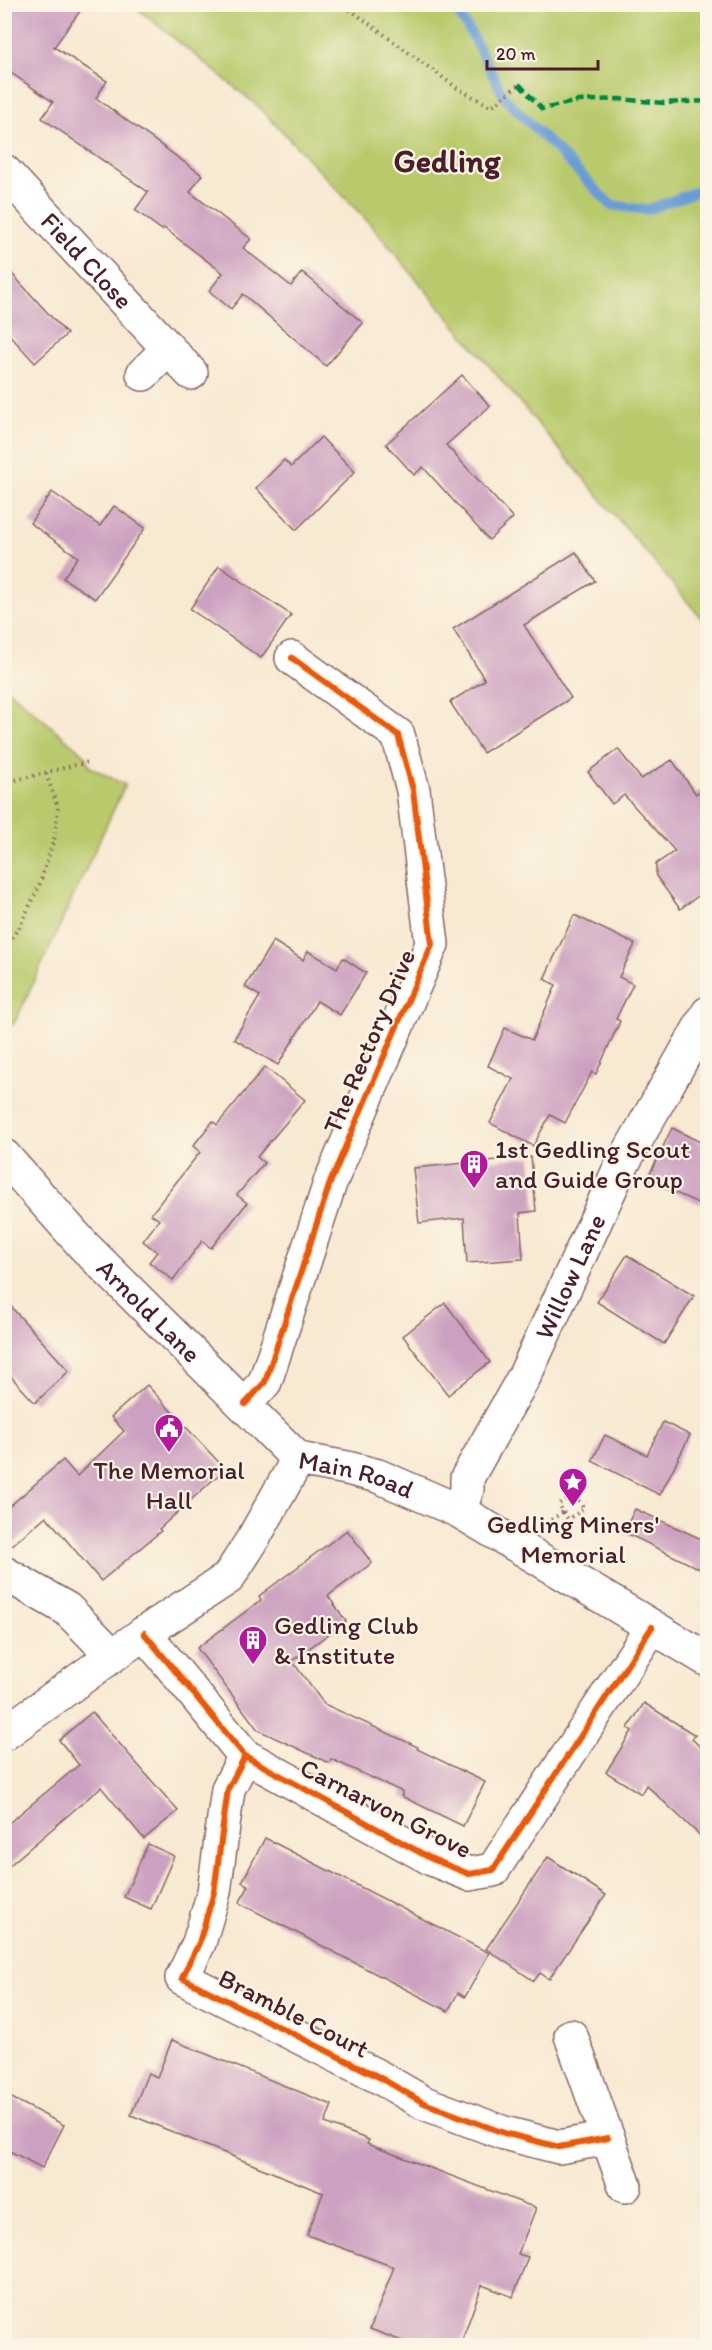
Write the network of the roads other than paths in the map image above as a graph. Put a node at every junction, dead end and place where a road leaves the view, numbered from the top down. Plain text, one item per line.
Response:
1 (4, 171) edge
2 (168, 349) junction
3 (190, 373) dead end
4 (143, 374) dead end
5 (292, 658) dead end
6 (708, 1013) edge
7 (4, 1156) edge
8 (245, 1404) junction
9 (298, 1459) junction
10 (459, 1511) junction
11 (4, 1573) edge
12 (652, 1627) junction
13 (144, 1633) junction
14 (112, 1655) junction
15 (708, 1660) edge
16 (4, 1734) edge
17 (245, 1756) junction
18 (571, 2036) dead end
19 (608, 2138) junction
20 (625, 2186) dead end

1 - 2 street, Field Close
2 - 3 street, Field Close
2 - 4 street
5 - 8 street, The Rectory Drive
6 - 10 street, Willow Lane
7 - 8 street, Arnold Lane
8 - 9 street, Arnold Lane
9 - 10 street, Main Road
9 - 13 street, Main Road
10 - 12 street, Main Road
11 - 14 street
12 - 15 street, Main Road
12 - 17 street, Carnarvon Grove
13 - 14 street, Main Road
13 - 17 street, Carnarvon Grove
14 - 16 street, Main Road
17 - 19 street, Bramble Court
18 - 19 street
19 - 20 street

